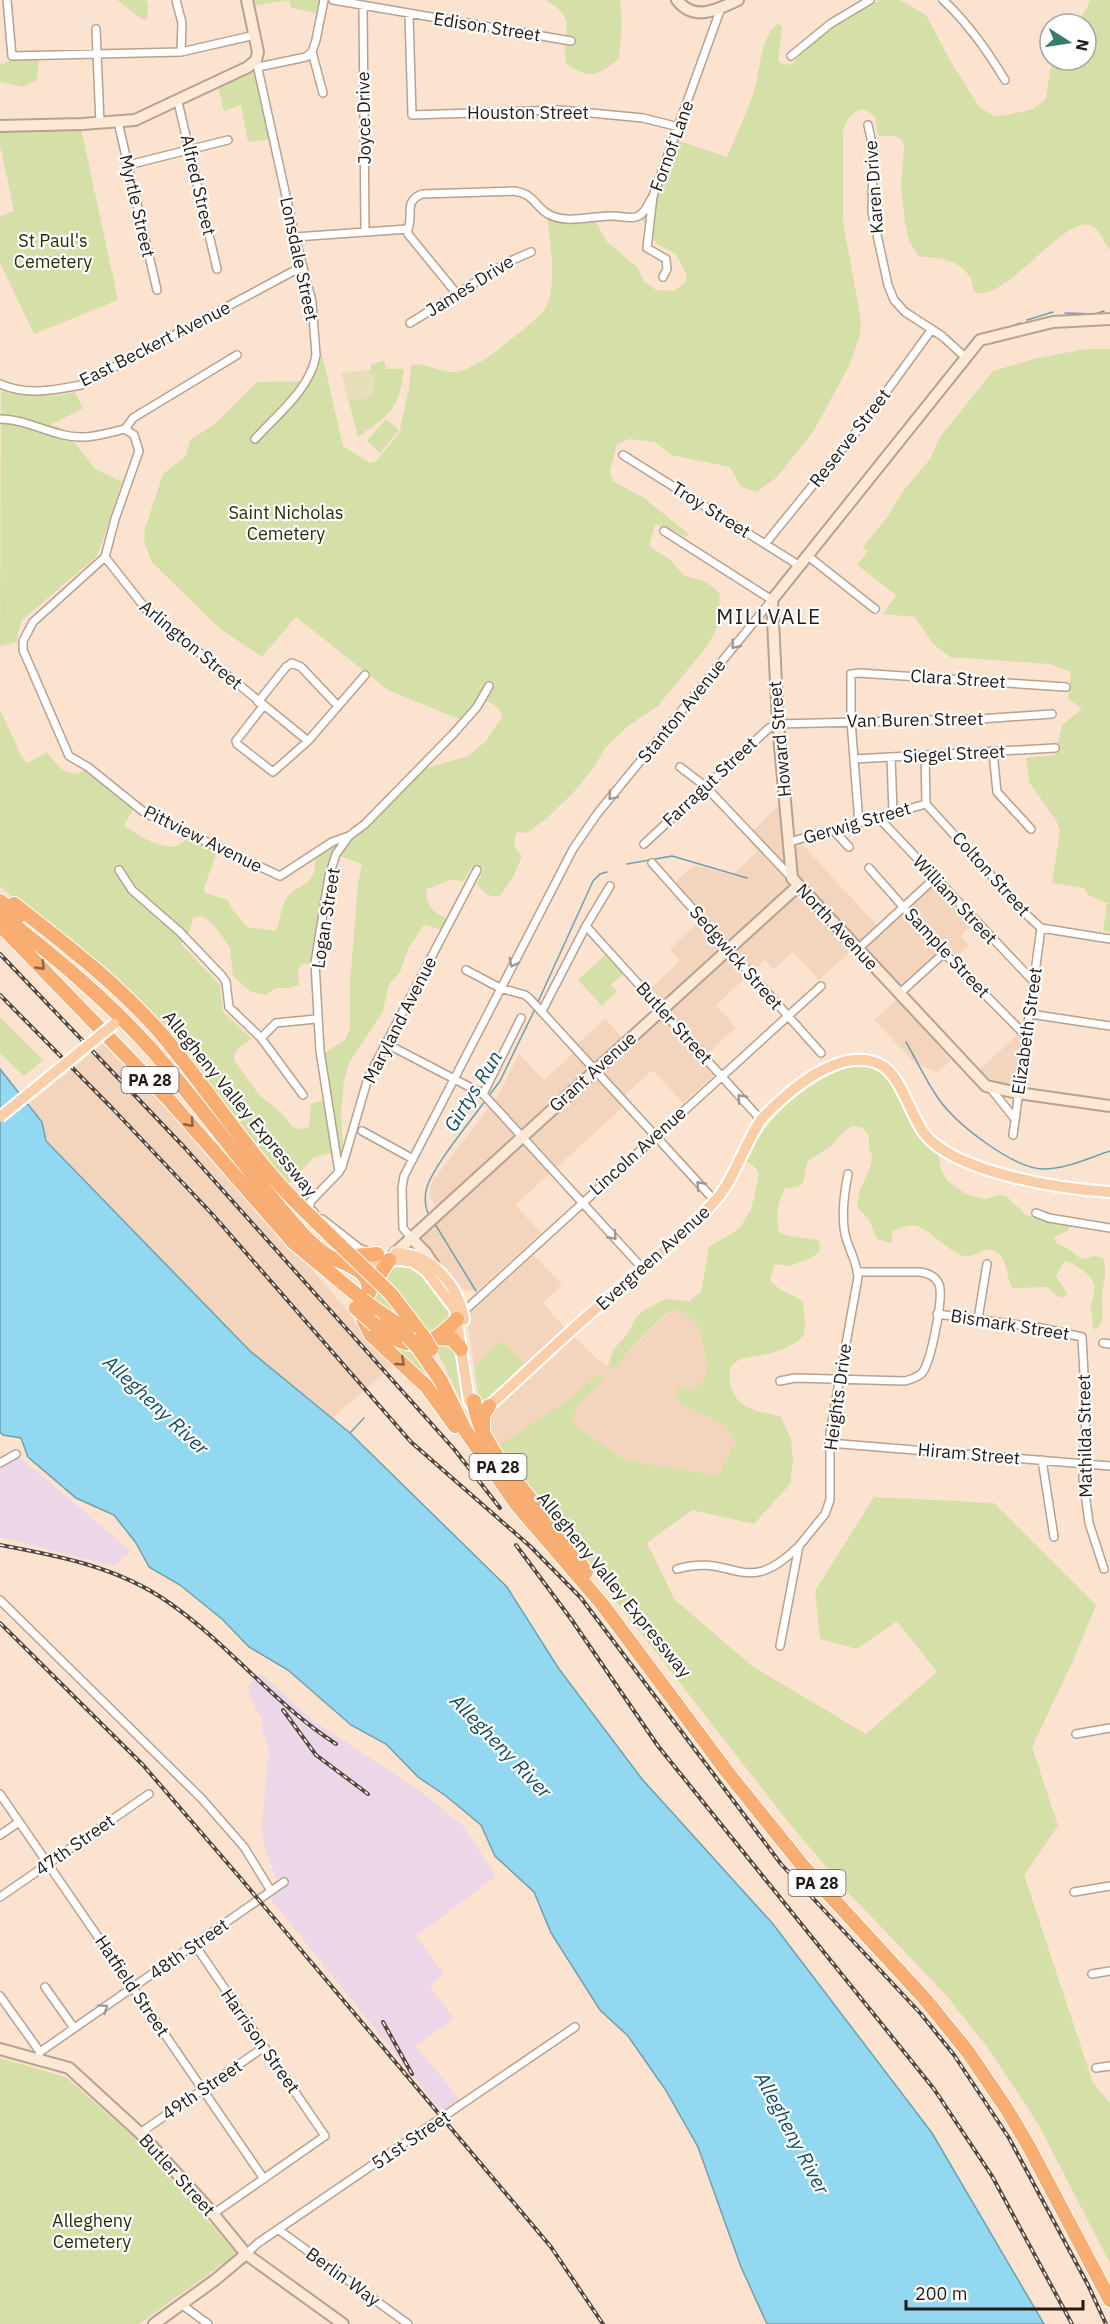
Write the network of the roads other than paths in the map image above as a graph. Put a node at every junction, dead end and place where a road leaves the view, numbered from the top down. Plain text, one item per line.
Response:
1 (7, 0) edge
2 (176, 0) edge
3 (247, 0) edge
4 (324, 0) edge
5 (333, 0) edge
6 (677, 0) edge
7 (738, 0) edge
8 (870, 0) edge
9 (943, 0) edge
10 (363, 6) junction
11 (721, 8) junction
12 (409, 15) junction
13 (96, 29) dead end
14 (255, 35) junction
15 (571, 41) dead end
16 (181, 51) junction
17 (97, 52) junction
18 (312, 52) junction
19 (791, 56) dead end
20 (257, 64) junction
21 (1005, 80) dead end
22 (323, 93) dead end
23 (178, 102) junction
24 (118, 122) junction
25 (100, 123) junction
26 (868, 125) dead end
27 (0, 126) edge
28 (679, 127) junction
29 (228, 140) dead end
30 (189, 151) junction
31 (128, 165) junction
32 (653, 196) junction
33 (408, 229) junction
34 (365, 231) junction
35 (295, 237) junction
36 (531, 252) dead end
37 (303, 266) junction
38 (217, 269) dead end
39 (663, 276) dead end
40 (156, 290) dead end
41 (457, 294) junction
42 (1110, 318) edge
43 (411, 323) dead end
44 (932, 329) junction
45 (237, 355) dead end
46 (965, 357) junction
47 (0, 384) edge
48 (0, 419) edge
49 (124, 429) junction
50 (255, 439) dead end
51 (622, 455) dead end
52 (664, 531) dead end
53 (765, 544) junction
54 (808, 556) junction
55 (105, 558) junction
56 (800, 566) junction
57 (772, 600) junction
58 (875, 609) dead end
59 (365, 675) dead end
60 (489, 686) dead end
61 (1066, 687) dead end
62 (261, 704) junction
63 (338, 706) junction
64 (1052, 714) dead end
65 (851, 721) junction
66 (778, 724) junction
67 (308, 741) junction
68 (1055, 748) dead end
69 (993, 752) junction
70 (925, 756) junction
71 (891, 757) junction
72 (854, 759) junction
73 (680, 767) dead end
74 (705, 786) junction
75 (926, 804) junction
76 (893, 812) junction
77 (878, 817) junction
78 (859, 823) junction
79 (1025, 827) dead end
80 (833, 830) junction
81 (349, 836) junction
82 (789, 842) junction
83 (644, 844) dead end
84 (849, 847) dead end
85 (652, 863) dead end
86 (869, 868) dead end
87 (119, 870) dead end
88 (477, 870) dead end
89 (935, 878) junction
90 (795, 882) junction
91 (610, 886) dead end
92 (0, 894) edge
93 (0, 901) edge
94 (903, 906) junction
95 (0, 914) edge
96 (0, 925) edge
97 (586, 926) junction
98 (1041, 928) junction
99 (1110, 939) edge
100 (728, 949) junction
101 (858, 949) junction
102 (944, 953) junction
103 (466, 970) dead end
104 (1034, 982) junction
105 (821, 986) dead end
106 (500, 988) junction
107 (899, 994) junction
108 (662, 1009) junction
109 (541, 1010) junction
110 (1030, 1014) junction
111 (787, 1016) junction
112 (521, 1017) dead end
113 (120, 1018) junction
114 (316, 1019) junction
115 (1110, 1026) edge
116 (1026, 1036) junction
117 (261, 1038) junction
118 (155, 1042) junction
119 (387, 1044) junction
120 (822, 1053) dead end
121 (596, 1070) junction
122 (721, 1076) junction
123 (453, 1079) junction
124 (991, 1089) junction
125 (1018, 1094) junction
126 (303, 1095) dead end
127 (484, 1095) junction
128 (1110, 1107) edge
129 (0, 1117) edge
130 (225, 1117) junction
131 (1015, 1119) junction
132 (761, 1120) junction
133 (362, 1131) dead end
134 (655, 1135) junction
135 (1013, 1135) dead end
136 (523, 1136) junction
137 (413, 1159) junction
138 (339, 1172) junction
139 (848, 1174) dead end
140 (1110, 1192) edge
141 (715, 1201) junction
142 (582, 1202) junction
143 (1036, 1213) dead end
144 (1110, 1228) edge
145 (411, 1238) junction
146 (353, 1255) junction
147 (387, 1256) junction
148 (987, 1264) dead end
149 (435, 1268) junction
150 (644, 1270) junction
151 (857, 1272) junction
152 (366, 1302) junction
153 (937, 1314) junction
154 (460, 1315) junction
155 (978, 1319) junction
156 (1082, 1337) joint
157 (427, 1343) junction
158 (461, 1349) junction
159 (840, 1379) junction
160 (780, 1381) dead end
161 (479, 1405) junction
162 (829, 1443) junction
163 (16, 1454) dead end
164 (1042, 1460) junction
165 (0, 1463) edge
166 (1082, 1465) junction
167 (1110, 1467) edge
168 (499, 1481) junction
169 (1054, 1538) dead end
170 (799, 1546) junction
171 (677, 1569) dead end
172 (1104, 1569) dead end
173 (586, 1572) junction
174 (0, 1600) edge
175 (780, 1647) dead end
176 (1110, 1728) edge
177 (1076, 1734) dead end
178 (0, 1794) edge
179 (149, 1794) dead end
180 (19, 1822) junction
181 (0, 1835) edge
182 (48, 1864) junction
183 (284, 1882) dead end
184 (1110, 1886) edge
185 (271, 1890) junction
186 (1074, 1892) dead end
187 (0, 1897) edge
188 (195, 1945) junction
189 (1110, 1971) edge
190 (1092, 1974) dead end
191 (45, 1987) dead end
192 (133, 1988) junction
193 (0, 1996) edge
194 (575, 2027) dead end
195 (74, 2028) junction
196 (264, 2047) junction
197 (0, 2049) edge
198 (39, 2055) junction
199 (1110, 2066) edge
200 (1096, 2068) dead end
201 (203, 2090) junction
202 (140, 2133) junction
203 (264, 2179) junction
204 (213, 2214) junction
205 (279, 2230) junction
206 (246, 2254) junction
207 (1110, 2282) edge
208 (1110, 2300) edge
209 (181, 2304) junction
210 (154, 2324) edge
211 (208, 2324) edge
212 (343, 2324) edge
213 (408, 2324) edge

1 - 17 street
2 - 16 street
3 - 14 street
4 - 18 street
5 - 10 street, Edison Street
6 - 11 street
7 - 11 street
8 - 19 street
9 - 21 street
10 - 12 street, Edison Street
10 - 34 street, Joyce Drive
11 - 28 street, Fornof Lane
12 - 15 street, Edison Street
12 - 28 street, Houston Street
13 - 17 street
14 - 16 street
14 - 20 street
16 - 17 street
17 - 25 street
18 - 20 street
18 - 22 street
20 - 23 street
20 - 35 street, Lonsdale Street
23 - 24 street
23 - 30 street, Alfred Street
24 - 25 street
24 - 31 street, Myrtle Street
25 - 27 street
26 - 44 street, Karen Drive
28 - 32 street, Fornof Lane
29 - 30 street
30 - 31 street
30 - 38 street, Alfred Street
31 - 40 street, Myrtle Street
32 - 33 street
32 - 39 street, Fornof Lane
33 - 34 street
33 - 41 street
34 - 35 street
35 - 37 street, Lonsdale Street
36 - 41 street, James Drive
37 - 47 street, East Beckert Avenue
37 - 50 street, Lonsdale Street
41 - 43 street, James Drive
42 - 46 street, Stanton Avenue
44 - 46 street, Karen Drive
44 - 53 street, Reserve Street
45 - 49 street
46 - 54 street, Stanton Avenue
48 - 49 street
49 - 55 street
51 - 53 street, Troy Street
52 - 57 street
53 - 56 street, Troy Street
54 - 56 street, Stanton Avenue
54 - 58 street
55 - 62 street, Arlington Street
55 - 81 street, Pittview Avenue
56 - 57 street, Stanton Avenue
57 - 66 street, Howard Street
57 -> 106 street, Stanton Avenue
59 - 63 street, Arlington Street
60 - 81 street, Logan Street
61 - 65 street, Clara Street
62 - 63 street, Arlington Street
62 - 67 street, Arlington Street
62 - 67 street, Arlington Street
63 - 67 street, Arlington Street
64 - 65 street, Van Buren Street
65 - 66 street, Van Buren Street
65 - 72 street
66 - 74 street, Farragut Street
66 - 82 street, Howard Street
68 - 69 street, Siegel Street
69 - 70 street, Siegel Street
69 - 79 street
70 - 71 street, Siegel Street
70 - 75 street
71 - 72 street, Siegel Street
71 - 76 street
72 - 78 street
73 - 74 street, North Avenue
74 - 83 street, Farragut Street
74 - 90 street, North Avenue
75 - 76 street, Gerwig Street
75 - 98 street, Colton Street
76 - 77 street, Gerwig Street
77 - 78 street, Gerwig Street
77 - 89 street, William Street
78 - 80 street, Gerwig Street
80 - 82 street, Gerwig Street
80 - 84 street
81 - 114 street, Logan Street
82 - 90 street, Howard Street
85 - 100 street, Sedgwick Street
86 - 94 street, Sample Street
87 - 117 street
88 - 119 street, Maryland Avenue
89 - 94 street
89 - 104 street, William Street
90 - 100 street, Grant Avenue
90 - 101 street, North Avenue
91 - 97 street
92 - 130 highway, Allegheny Valley Expressway / PA 28
93 - 113 highway
94 - 101 street
94 - 102 street, Sample Street
95 - 113 highway
96 -> 152 highway, Allegheny Valley Expressway / PA 28
97 - 108 street, Butler Street
97 - 109 street
98 - 99 street, Colton Street
98 - 104 street, Elizabeth Street
100 - 108 street, Grant Avenue
100 - 111 street, Sedgwick Street
101 - 107 street, North Avenue
102 - 107 street
102 - 116 street, Sample Street
103 - 106 street
104 - 110 street, Elizabeth Street
105 - 111 street, Lincoln Avenue
106 - 109 street
106 - 123 street, Stanton Avenue
107 - 124 street, North Avenue
108 - 121 street, Grant Avenue
108 - 122 street, Butler Street
109 - 121 street
110 - 115 street
110 - 116 street, Elizabeth Street
111 - 120 street, Sedgwick Street
111 - 122 street, Lincoln Avenue
112 - 127 street
113 - 118 highway
113 - 129 main road, bridge
113 - 146 highway
114 - 117 street
114 - 138 street, Logan Street
116 - 125 street, Elizabeth Street
117 - 126 street
118 - 130 highway
118 - 146 highway
119 - 123 street
119 - 138 street, Maryland Avenue
121 - 134 street
121 - 136 street, Grant Avenue
132 -> 122 street, Butler Street
122 - 134 street, Lincoln Avenue
123 - 127 street
123 - 137 street, Stanton Avenue
124 - 125 street
124 - 131 street, North Avenue
125 - 128 street
125 - 131 street, Elizabeth Street
127 - 136 street
130 - 157 highway, Allegheny Valley Expressway / PA 28, bridge
131 - 135 street, Elizabeth Street
132 - 140 main road, Evergreen Avenue
132 - 141 main road, Evergreen Avenue
133 - 137 street
141 -> 134 street
134 - 142 street, Lincoln Avenue
136 - 142 street
136 - 145 street, Grant Avenue
137 - 145 street, Stanton Avenue
138 - 146 street, Maryland Avenue
139 - 151 street, Heights Drive
141 - 150 main road, Evergreen Avenue
142 -> 150 street
142 - 154 street, Lincoln Avenue
143 - 144 street
145 - 147 street, Grant Avenue
145 - 149 street
146 - 147 highway
146 - 152 highway
147 - 149 main road
147 - 152 highway
147 - 154 main road
148 - 155 street
149 - 154 main road
150 - 161 main road, Evergreen Avenue
151 - 153 street
151 - 159 street, Heights Drive
152 - 157 highway, Allegheny Valley Expressway / PA 28, bridge
152 - 157 highway, bridge
152 -> 168 highway
153 - 155 street, Bismark Street
153 - 159 street
154 - 157 highway
154 - 158 main road
154 - 161 main road
155 - 156 street, Bismark Street
156 - 166 street, Mathilda Street
157 - 158 highway
157 - 168 highway, Allegheny Valley Expressway / PA 28
157 - 173 highway, Allegheny Valley Expressway / PA 28
158 - 161 main road
159 - 160 street
159 - 162 street, Heights Drive
161 - 173 highway
162 - 164 street, Hiram Street
162 - 170 street, Heights Drive
163 - 165 street
164 - 166 street, Hiram Street
164 - 169 street
166 - 167 street, Hiram Street
166 - 172 street, Mathilda Street
168 - 208 highway, Allegheny Valley Expressway / PA 28
170 - 171 street
170 - 175 street, Heights Drive
173 - 207 highway, Allegheny Valley Expressway / PA 28
174 - 185 street
176 - 177 street
178 - 180 street, Hatfield Street
179 - 182 street, 47th Street
180 - 181 street
180 - 182 street, Hatfield Street
182 - 187 street, 47th Street
182 - 192 street, Hatfield Street
183 - 185 street, 48th Street
184 - 186 street
185 - 188 street, 48th Street
188 - 192 street, 48th Street
188 - 196 street, Harrison Street
189 - 190 street
191 - 195 street
195 -> 192 street, 48th Street
192 - 201 street, Hatfield Street
193 - 198 street
194 - 205 street, 51st Street
195 - 198 street, 48th Street
196 - 201 street, 49th Street
196 - 203 street, Harrison Street
197 - 198 street, Butler Street
198 - 202 street, Butler Street
199 - 200 street
201 - 202 street, 49th Street
201 - 203 street, Hatfield Street
202 - 204 street, Butler Street
203 - 204 street
204 - 206 street, Butler Street
205 - 206 street, 51st Street
205 - 213 street, Berlin Way
206 - 209 street
206 - 212 street, Butler Street
209 - 210 street
209 - 211 street

